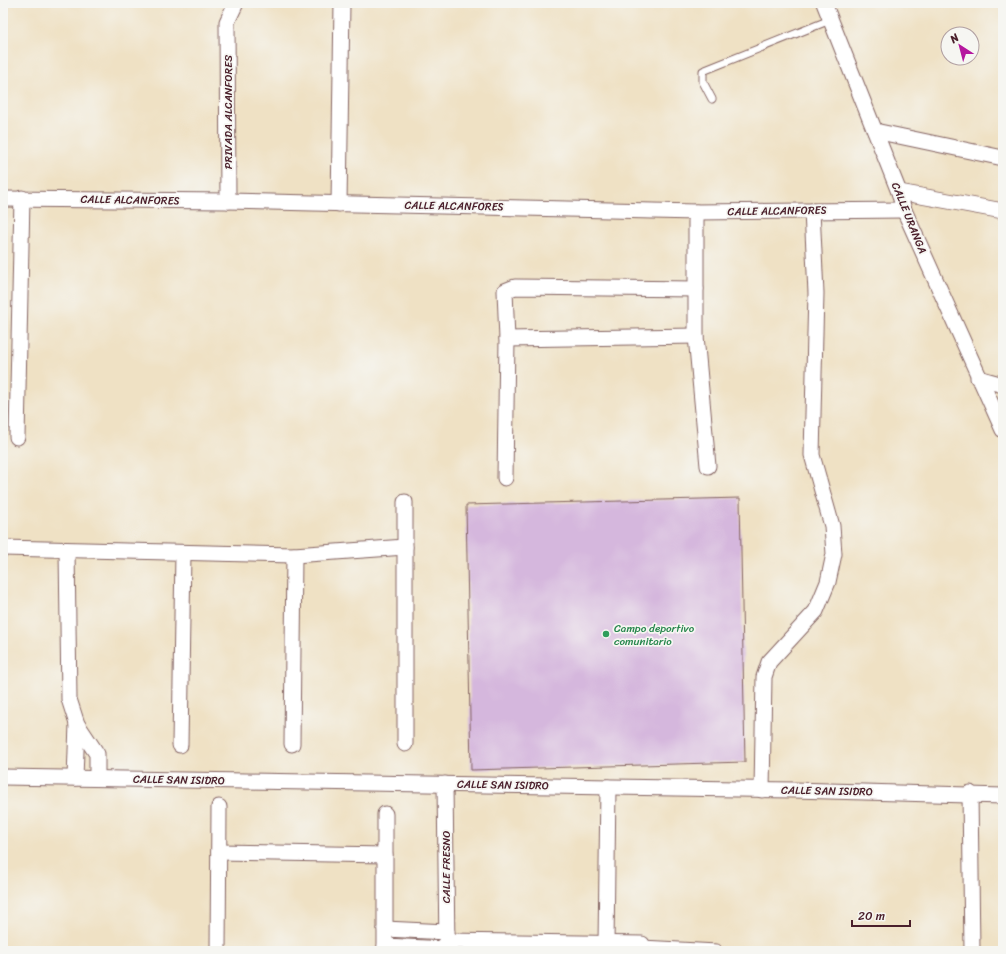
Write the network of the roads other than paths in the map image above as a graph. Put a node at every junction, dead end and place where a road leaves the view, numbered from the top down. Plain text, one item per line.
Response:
1 (236, 3) edge
2 (342, 3) edge
3 (824, 3) edge
4 (830, 20) junction
5 (712, 99) dead end
6 (875, 131) junction
7 (1003, 158) edge
8 (899, 192) junction
9 (22, 198) junction
10 (3, 199) edge
11 (228, 201) junction
12 (340, 204) junction
13 (904, 210) junction
14 (812, 211) junction
15 (696, 212) junction
16 (1003, 212) edge
17 (696, 289) junction
18 (696, 336) junction
19 (507, 339) junction
20 (978, 378) junction
21 (1003, 385) edge
22 (1003, 430) edge
23 (17, 437) dead end
24 (708, 466) dead end
25 (505, 478) dead end
26 (405, 502) dead end
27 (405, 547) junction
28 (3, 548) edge
29 (67, 550) junction
30 (183, 552) junction
31 (294, 555) junction
32 (77, 724) junction
33 (292, 744) dead end
34 (405, 744) dead end
35 (180, 745) dead end
36 (3, 777) edge
37 (75, 778) junction
38 (97, 778) junction
39 (445, 784) junction
40 (608, 787) junction
41 (762, 790) junction
42 (970, 793) junction
43 (1003, 796) edge
44 (219, 807) dead end
45 (385, 814) dead end
46 (219, 852) junction
47 (385, 855) junction
48 (385, 929) junction
49 (447, 943) edge
50 (606, 944) junction
51 (642, 944) joint
52 (717, 948) dead end
53 (385, 949) edge
54 (218, 951) edge
55 (972, 951) edge

1 - 11 street, PRIVADA ALCANFORES
2 - 12 street
3 - 4 street, CALLE URANGA
4 - 5 lane
4 - 6 street, CALLE URANGA
6 - 7 street
6 - 8 street, CALLE URANGA
8 - 13 street, CALLE URANGA
8 - 16 street
9 - 10 street, CALLE ALCANFORES
9 - 11 street, CALLE ALCANFORES
9 - 23 street
11 - 12 street, CALLE ALCANFORES
12 - 15 street, CALLE ALCANFORES
13 - 14 street, CALLE ALCANFORES
13 - 20 street, CALLE URANGA
14 - 15 street, CALLE ALCANFORES
14 - 41 street
15 - 17 street
17 - 18 street
17 - 19 street
18 - 19 street
18 - 24 street
19 - 25 street
20 - 21 street
20 - 22 street, CALLE URANGA
26 - 27 street
27 - 31 street
27 - 34 street
28 - 29 street
29 - 30 street
29 - 32 street
30 - 31 street
30 - 35 street
31 - 33 street
32 - 37 street
32 - 38 street
36 - 37 street, CALLE SAN ISIDRO
37 - 38 street, CALLE SAN ISIDRO
38 - 39 street, CALLE SAN ISIDRO
39 - 40 street, CALLE SAN ISIDRO
39 - 49 street, CALLE FRESNO
40 - 41 street, CALLE SAN ISIDRO
40 - 50 street
41 - 42 street, CALLE SAN ISIDRO
42 - 43 street, CALLE SAN ISIDRO
42 - 55 street
44 - 46 street
45 - 47 street
46 - 47 street
46 - 54 street
47 - 48 street
48 - 49 street
48 - 53 street
49 - 50 street
49 - 53 street
50 - 51 street
51 - 52 lane

